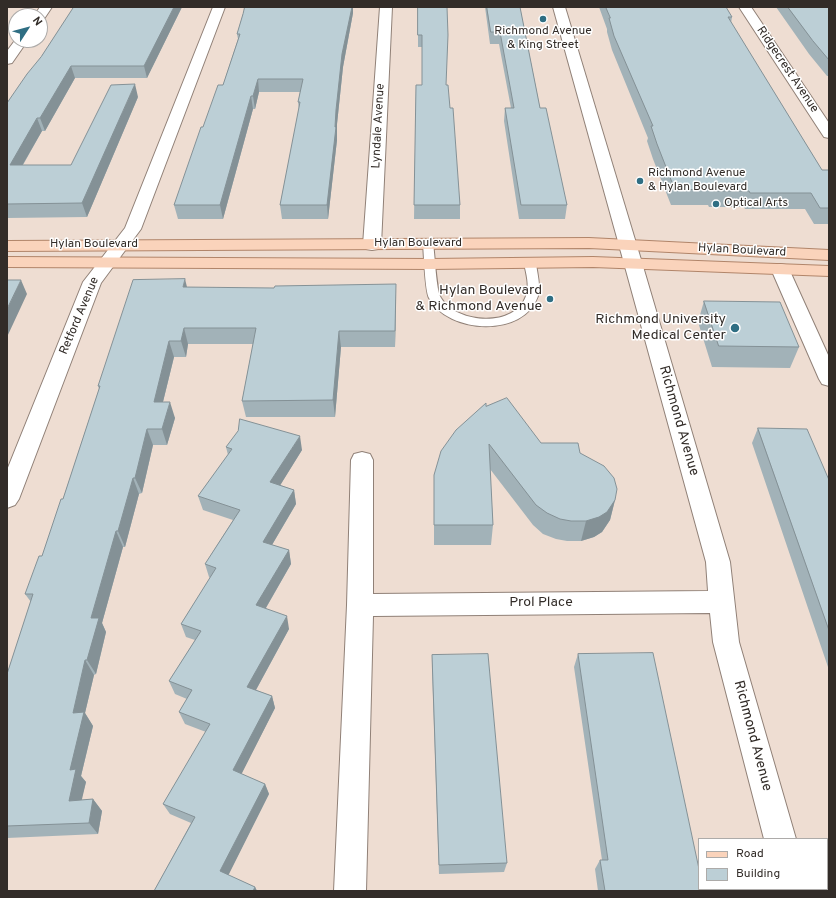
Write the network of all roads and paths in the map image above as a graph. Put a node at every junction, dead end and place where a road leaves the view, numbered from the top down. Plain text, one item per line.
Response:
1 (219, 7) edge
2 (386, 7) edge
3 (559, 7) edge
4 (745, 7) edge
5 (16, 48) edge
6 (7, 60) edge
7 (829, 134) edge
8 (428, 244) junction
9 (120, 245) junction
10 (372, 245) junction
11 (7, 246) edge
12 (630, 254) junction
13 (829, 255) edge
14 (7, 262) edge
15 (106, 262) junction
16 (530, 263) junction
17 (430, 264) junction
18 (780, 269) junction
19 (829, 271) edge
20 (829, 379) edge
21 (362, 460) dead end
22 (7, 500) edge
23 (721, 602) junction
24 (360, 604) junction
25 (780, 838) edge
26 (350, 891) edge

1 - 9 street, Retford Avenue
2 - 10 street, Lyndale Avenue
3 - 12 street, Richmond Avenue
4 - 7 street, Ridgecrest Avenue
5 - 6 street
8 - 10 main road, Hylan Boulevard
8 - 12 main road, Hylan Boulevard
8 - 17 lane
9 - 10 main road, Hylan Boulevard
9 - 11 main road, Hylan Boulevard
9 - 15 street, Retford Avenue
12 - 13 main road, Hylan Boulevard
12 - 16 main road, Hylan Boulevard
12 - 18 main road, Hylan Boulevard
12 - 23 street, Richmond Avenue
14 - 15 main road, Hylan Boulevard
15 - 17 main road, Hylan Boulevard
15 - 22 street, Retford Avenue
16 - 17 main road, Hylan Boulevard
16 - 17 lane
18 - 19 main road, Hylan Boulevard
18 - 20 street
21 - 24 street
23 - 24 street, Prol Place
23 - 25 street, Richmond Avenue
24 - 26 street

